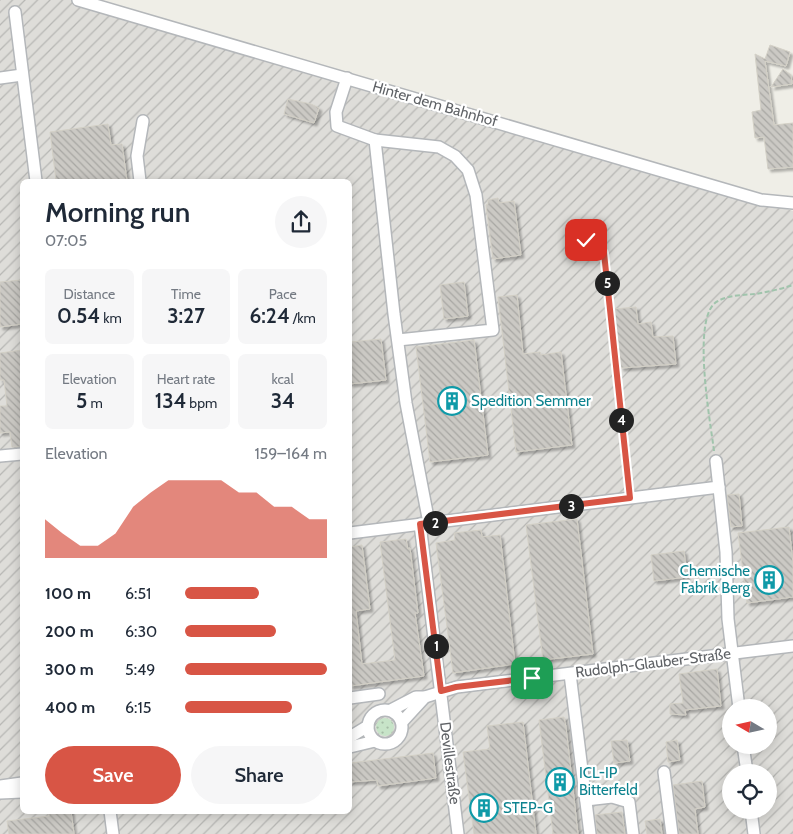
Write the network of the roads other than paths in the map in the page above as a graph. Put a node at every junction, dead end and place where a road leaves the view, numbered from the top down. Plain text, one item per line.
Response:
1 (78, 0) edge
2 (14, 12) dead end
3 (22, 75) junction
4 (0, 78) edge
5 (347, 78) junction
6 (144, 121) dead end
7 (375, 140) junction
8 (36, 179) edge
9 (140, 179) edge
10 (793, 203) edge
11 (398, 340) junction
12 (20, 454) edge
13 (0, 456) edge
14 (716, 461) road end
15 (719, 487) junction
16 (425, 524) junction
17 (352, 533) edge
18 (793, 646) edge
19 (733, 653) junction
20 (570, 674) junction
21 (441, 691) junction
22 (379, 694) dead end
23 (425, 697) junction
24 (352, 698) edge
25 (738, 699) edge
26 (391, 710) junction
27 (402, 722) junction
28 (368, 726) junction
29 (352, 736) edge
30 (375, 741) junction
31 (352, 747) edge
32 (664, 772) dead end
33 (20, 782) edge
34 (0, 786) edge
35 (20, 792) edge
36 (0, 793) edge
37 (586, 800) junction
38 (110, 814) edge
39 (752, 819) edge
40 (112, 834) edge
41 (458, 834) edge
42 (590, 834) edge
43 (633, 834) edge
44 (672, 834) edge
45 (754, 834) edge

1 - 5 street, Hinter dem Bahnhof
2 - 3 street
3 - 4 street
3 - 8 street
5 - 7 street
5 - 10 street, Hinter dem Bahnhof
6 - 9 street
7 - 11 street, Devillestraße
7 - 11 street
11 - 16 street, Devillestraße
12 - 13 street
14 - 15 street
15 - 16 street
15 - 19 street
16 - 17 street
16 - 21 street, Devillestraße
18 - 19 street, Rudolph-Glauber-Straße
19 - 20 street, Rudolph-Glauber-Straße
19 - 25 street
20 - 21 street, Rudolph-Glauber-Straße
20 - 37 street
21 - 23 street, Rudolph-Glauber-Straße
21 - 41 street, Devillestraße
22 - 24 street
23 - 26 street, Rudolph-Glauber-Straße
23 - 27 street, Rudolph-Glauber-Straße
26 - 27 street
26 - 28 street, Rudolph-Glauber-Straße
27 - 30 street, Rudolph-Glauber-Straße
28 - 29 street, Rudolph-Glauber-Straße
28 - 30 street
30 - 31 street, Rudolph-Glauber-Straße
32 - 44 street
33 - 34 street
35 - 36 street
37 - 42 street
37 - 43 street
38 - 40 street
39 - 45 street

